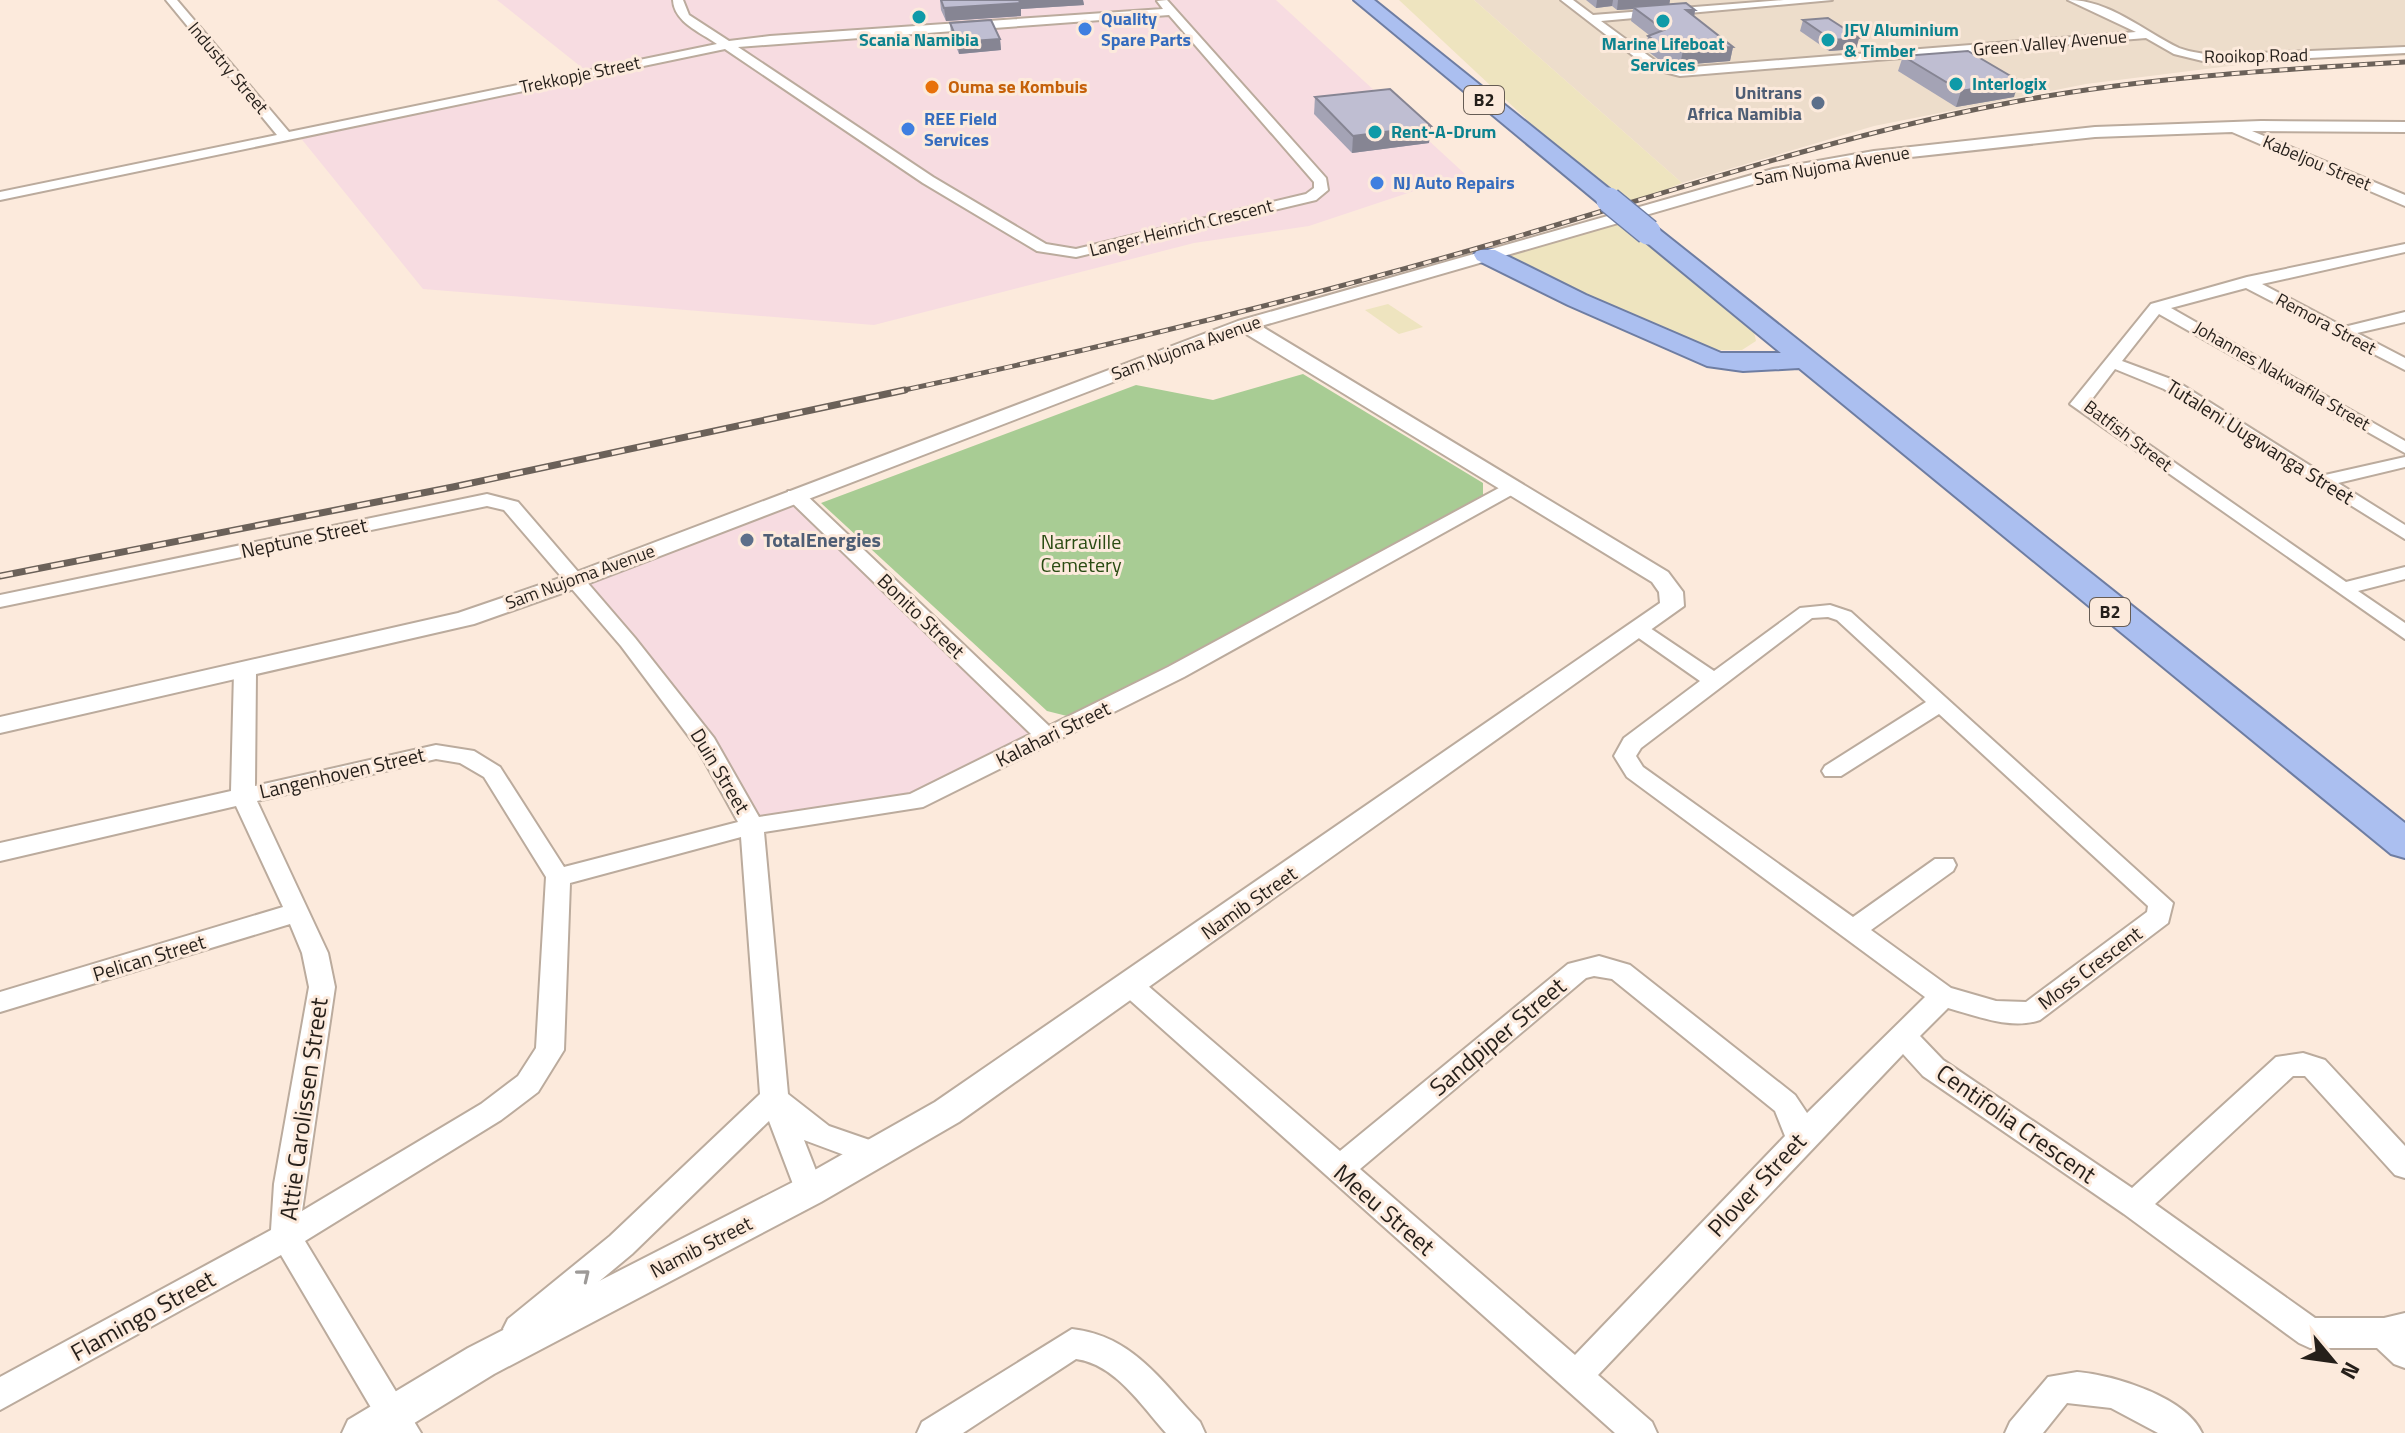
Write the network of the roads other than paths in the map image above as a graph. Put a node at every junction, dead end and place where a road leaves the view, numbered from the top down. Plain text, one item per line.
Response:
1 (171, 0) edge
2 (678, 0) edge
3 (1363, 0) edge
4 (1387, 0) edge
5 (1566, 0) edge
6 (1827, 0) edge
7 (2073, 0) edge
8 (1164, 6) edge
9 (1591, 18) junction
10 (2147, 35) junction
11 (728, 45) junction
12 (2405, 50) edge
13 (2229, 126) junction
14 (2405, 127) edge
15 (285, 136) junction
16 (1544, 147) junction
17 (0, 196) edge
18 (2405, 201) edge
19 (2403, 249) edge
20 (1486, 255) junction
21 (2247, 282) junction
22 (2157, 307) junction
23 (2405, 317) edge
24 (1245, 325) junction
25 (2343, 332) junction
26 (1800, 354) junction
27 (1701, 355) junction
28 (2110, 363) junction
29 (2405, 365) edge
30 (2405, 448) edge
31 (2405, 462) edge
32 (2321, 481) junction
33 (1510, 488) junction
34 (795, 495) junction
35 (2405, 533) edge
36 (2405, 573) edge
37 (574, 581) junction
38 (2342, 589) junction
39 (0, 601) edge
40 (1640, 630) junction
41 (2405, 633) edge
42 (245, 672) junction
43 (1714, 681) junction
44 (1941, 703) junction
45 (0, 725) edge
46 (1048, 738) junction
47 (1833, 771) dead end
48 (243, 796) junction
49 (752, 826) junction
50 (2405, 844) edge
51 (0, 852) edge
52 (2405, 854) edge
53 (1944, 865) dead end
54 (558, 877) junction
55 (298, 912) junction
56 (1855, 929) junction
57 (1131, 986) junction
58 (1943, 996) junction
59 (0, 1002) edge
60 (1903, 1036) junction
61 (774, 1098) junction
62 (1800, 1139) junction
63 (874, 1154) junction
64 (2405, 1166) edge
65 (1338, 1170) junction
66 (809, 1191) junction
67 (2134, 1205) junction
68 (286, 1237) junction
69 (2398, 1338) edge
70 (481, 1361) junction
71 (1575, 1377) junction
72 (0, 1394) edge
73 (386, 1426) edge
74 (934, 1433) edge
75 (1188, 1433) edge
76 (1640, 1433) edge
77 (2022, 1433) edge
78 (2185, 1433) edge

1 - 15 street, Industry Street
2 - 11 street, Langer Heinrich Crescent
3 - 16 highway, B2
4 - 16 highway, B2
5 - 9 street
6 - 9 street
7 - 10 street, Rooikop Road
8 - 11 street, Trekkopje Street
8 - 11 street, Langer Heinrich Crescent
9 - 10 street, Green Valley Avenue
10 - 12 street, Rooikop Road
11 - 15 street, Trekkopje Street
13 - 14 street, Sam Nujoma Avenue
13 - 18 street, Kabeljou Street
13 - 20 street, Sam Nujoma Avenue
15 - 17 street, Trekkopje Street
16 - 26 highway, B2, bridge
19 - 21 street
20 - 24 street, Sam Nujoma Avenue
20 - 27 highway
21 - 22 street
21 - 25 street, Remora Street
22 - 28 street, Batfish Street
22 - 30 street, Johannes Nakwafila Street
23 - 25 street
24 - 33 street, Namib Street
24 - 34 street, Sam Nujoma Avenue
25 - 29 street, Remora Street
26 - 27 highway
26 - 27 highway
26 - 50 highway, B2
26 - 52 highway, B2
28 - 32 street, Tutaleni Uugwanga Street
28 - 38 street, Batfish Street
31 - 32 street
32 - 35 street, Tutaleni Uugwanga Street
33 - 40 street, Namib Street
33 - 46 street, Kalahari Street
34 - 37 street, Sam Nujoma Avenue
34 - 46 street, Bonito Street
36 - 38 street
37 - 39 street, Neptune Street
37 - 42 street, Sam Nujoma Avenue
37 - 49 street, Duin Street
38 - 41 street, Batfish Street
40 - 43 street
40 - 57 street, Namib Street
42 - 45 street, Sam Nujoma Avenue
42 - 48 street, Attie Carolissen Street
43 - 44 street, Moss Crescent
43 - 56 street, Moss Crescent
44 - 47 street
44 - 58 street, Moss Crescent
46 - 49 street, Kalahari Street
48 - 51 street, Langenhoven Street
48 - 54 street, Langenhoven Street
48 - 55 street, Attie Carolissen Street
49 - 54 street, Kalahari Street
49 - 61 street, Duin Street
53 - 56 street
54 - 68 street
55 - 59 street, Pelican Street
55 - 68 street, Attie Carolissen Street
56 - 58 street, Moss Crescent
57 - 63 street, Namib Street
57 - 65 street, Meeu Street
58 - 60 street, Plover Street
60 - 62 street, Plover Street
60 - 67 street, Centifolia Crescent
61 - 63 street
61 - 66 street, Duin Street
70 -> 61 street
62 - 65 street, Sandpiper Street
62 - 71 street, Plover Street
63 - 66 street, Namib Street
64 - 67 street
65 - 71 street, Meeu Street
66 - 70 street, Namib Street
67 - 69 street, Centifolia Crescent
68 - 72 street, Flamingo Street
68 - 73 street, Attie Carolissen Street
70 - 73 street, Namib Street
71 - 76 street, Meeu Street
74 - 75 street
77 - 78 street

